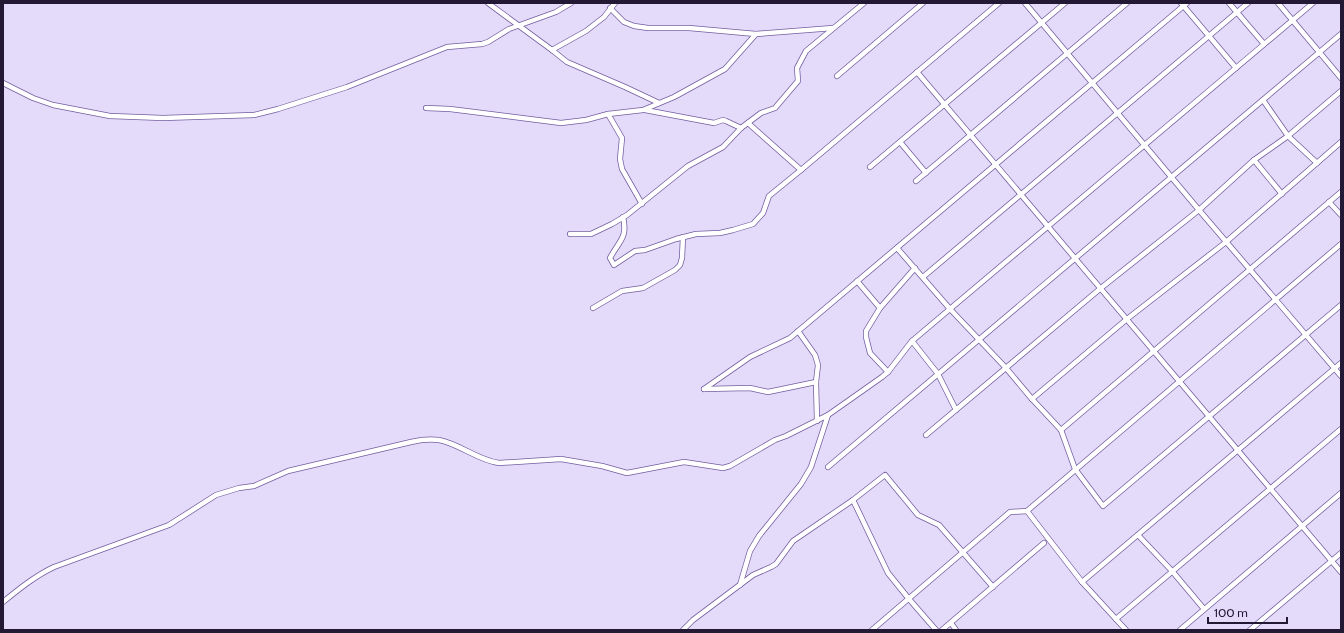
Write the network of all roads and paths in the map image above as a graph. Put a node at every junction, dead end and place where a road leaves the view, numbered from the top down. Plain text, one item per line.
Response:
1 (488, 3) edge
2 (571, 3) edge
3 (615, 3) edge
4 (864, 3) edge
5 (923, 3) edge
6 (999, 3) edge
7 (1025, 3) edge
8 (1065, 3) edge
9 (1127, 3) edge
10 (1229, 3) edge
11 (1248, 3) edge
12 (1278, 3) edge
13 (1313, 3) edge
14 (1184, 4) edge
15 (610, 8) junction
16 (1237, 12) junction
17 (1292, 20) junction
18 (1042, 23) junction
19 (519, 26) junction
20 (833, 28) junction
21 (756, 34) junction
22 (1341, 34) edge
23 (1209, 36) junction
24 (1264, 44) junction
25 (552, 50) junction
26 (1319, 52) junction
27 (1067, 53) junction
28 (1236, 68) junction
29 (917, 72) junction
30 (837, 76) dead end
31 (1341, 78) edge
32 (3, 83) edge
33 (1092, 83) junction
34 (1341, 91) edge
35 (1263, 100) junction
36 (659, 104) junction
37 (945, 104) junction
38 (426, 108) dead end
39 (643, 110) junction
40 (1118, 113) junction
41 (608, 114) junction
42 (748, 123) junction
43 (742, 128) junction
44 (971, 135) junction
45 (1288, 136) junction
46 (900, 142) junction
47 (1341, 142) edge
48 (1145, 145) junction
49 (1254, 160) junction
50 (1317, 163) junction
51 (996, 164) junction
52 (870, 167) dead end
53 (801, 170) junction
54 (926, 173) junction
55 (1172, 176) junction
56 (916, 181) dead end
57 (1341, 192) edge
58 (1021, 194) junction
59 (1282, 194) junction
60 (1329, 202) junction
61 (642, 204) junction
62 (1199, 210) junction
63 (1341, 215) edge
64 (623, 217) junction
65 (1048, 226) junction
66 (570, 234) dead end
67 (682, 237) junction
68 (1226, 242) junction
69 (1341, 244) edge
70 (897, 248) junction
71 (1075, 258) junction
72 (915, 268) junction
73 (1250, 269) junction
74 (923, 277) junction
75 (857, 281) junction
76 (1101, 288) junction
77 (1276, 299) junction
78 (1341, 304) edge
79 (593, 308) dead end
80 (880, 308) junction
81 (950, 309) junction
82 (1127, 319) junction
83 (798, 331) junction
84 (1306, 334) junction
85 (979, 339) junction
86 (912, 341) junction
87 (1154, 350) junction
88 (1341, 363) edge
89 (1006, 368) junction
90 (1335, 369) junction
91 (888, 372) junction
92 (938, 374) junction
93 (1341, 376) edge
94 (1180, 381) junction
95 (816, 382) junction
96 (1032, 399) junction
97 (956, 410) junction
98 (828, 415) junction
99 (1209, 416) junction
100 (817, 421) junction
101 (1341, 429) edge
102 (1061, 430) junction
103 (926, 435) dead end
104 (1238, 450) junction
105 (828, 467) dead end
106 (1075, 470) junction
107 (1270, 488) junction
108 (1341, 493) edge
109 (853, 500) junction
110 (1027, 511) junction
111 (1302, 526) junction
112 (1138, 535) junction
113 (1044, 544) dead end
114 (963, 552) junction
115 (1341, 553) edge
116 (1332, 561) junction
117 (1172, 571) junction
118 (1341, 572) edge
119 (1082, 582) junction
120 (740, 585) junction
121 (993, 587) junction
122 (909, 599) junction
123 (3, 602) edge
124 (1204, 609) junction
125 (1116, 618) junction
126 (951, 623) junction
127 (683, 630) edge
128 (872, 630) edge
129 (936, 630) edge
130 (942, 630) edge
131 (956, 630) edge
132 (1126, 630) edge
133 (1180, 630) edge
134 (1250, 630) edge

1 - 19 street
2 - 19 street
3 - 15 street
4 - 20 street
5 - 30 street
6 - 29 street
7 - 18 street
8 - 18 street
9 - 27 street
10 - 16 street
11 - 16 street
12 - 17 street
13 - 17 street
14 - 23 street
14 - 33 street
15 - 21 street
15 - 25 street
16 - 23 street
16 - 24 street
17 - 24 street
17 - 26 street
18 - 27 street
18 - 37 street
19 - 25 street
19 - 32 street
20 - 21 street
20 - 42 street
21 - 36 street
22 - 26 street
23 - 28 street
23 - 40 street
24 - 28 street
25 - 36 street
26 - 31 street
26 - 35 street
27 - 33 street
27 - 44 street
28 - 48 street
29 - 37 street
29 - 53 street
33 - 40 street
33 - 51 street
34 - 45 street
35 - 45 street
35 - 55 street
36 - 39 street
37 - 44 street
37 - 46 street
38 - 41 street
39 - 41 street
39 - 43 street
40 - 48 street
40 - 58 street
41 - 61 street
42 - 43 street
42 - 53 street
43 - 61 street
44 - 51 street
44 - 54 street
45 - 49 street
45 - 50 street
46 - 52 street
46 - 54 street
47 - 50 street
48 - 55 street
48 - 65 street
49 - 59 street
49 - 62 street
50 - 59 street
51 - 58 street
51 - 70 street
53 - 67 street
54 - 56 street
55 - 62 street
55 - 71 street
57 - 60 street
58 - 65 street
58 - 74 street
59 - 68 street
60 - 63 street
60 - 73 street
61 - 64 street
62 - 68 street
62 - 76 street
64 - 66 street
64 - 67 street
65 - 71 street
65 - 81 street
67 - 79 street
68 - 73 street
68 - 82 street
69 - 77 street
70 - 72 street
70 - 75 street
71 - 76 street
71 - 85 street
72 - 74 street
72 - 80 street
73 - 77 street
73 - 87 street
74 - 81 street
75 - 80 street
75 - 83 street
76 - 82 street
76 - 89 street
77 - 84 street
77 - 94 street
78 - 84 street
80 - 91 street
81 - 85 street
81 - 86 street
82 - 87 street
82 - 96 street
83 - 95 street
83 - 95 street
84 - 90 street
84 - 99 street
85 - 89 street
85 - 92 street
86 - 91 street
86 - 92 street
87 - 94 street
87 - 102 street
88 - 90 street
89 - 96 street
89 - 97 street
90 - 93 street
90 - 104 street
91 - 98 street
92 - 97 street
92 - 105 street
94 - 99 street
94 - 106 street
95 - 100 street
96 - 102 street
97 - 103 street
98 - 100 street
98 - 120 street
99 - 104 street
99 - 106 street
100 - 123 street
101 - 107 street
102 - 106 street
104 - 107 street
104 - 112 street
106 - 110 street
107 - 111 street
107 - 117 street
108 - 111 street
109 - 114 street
109 - 120 street
109 - 122 street
110 - 114 street
110 - 119 street
111 - 116 street
111 - 124 street
112 - 117 street
112 - 119 street
113 - 121 street
114 - 121 street
114 - 122 street
115 - 116 street
116 - 118 street
116 - 134 street
117 - 124 street
117 - 125 street
119 - 125 street
120 - 127 street
121 - 126 street
122 - 128 street
122 - 129 street
124 - 133 street
125 - 132 street
126 - 130 street
126 - 131 street

